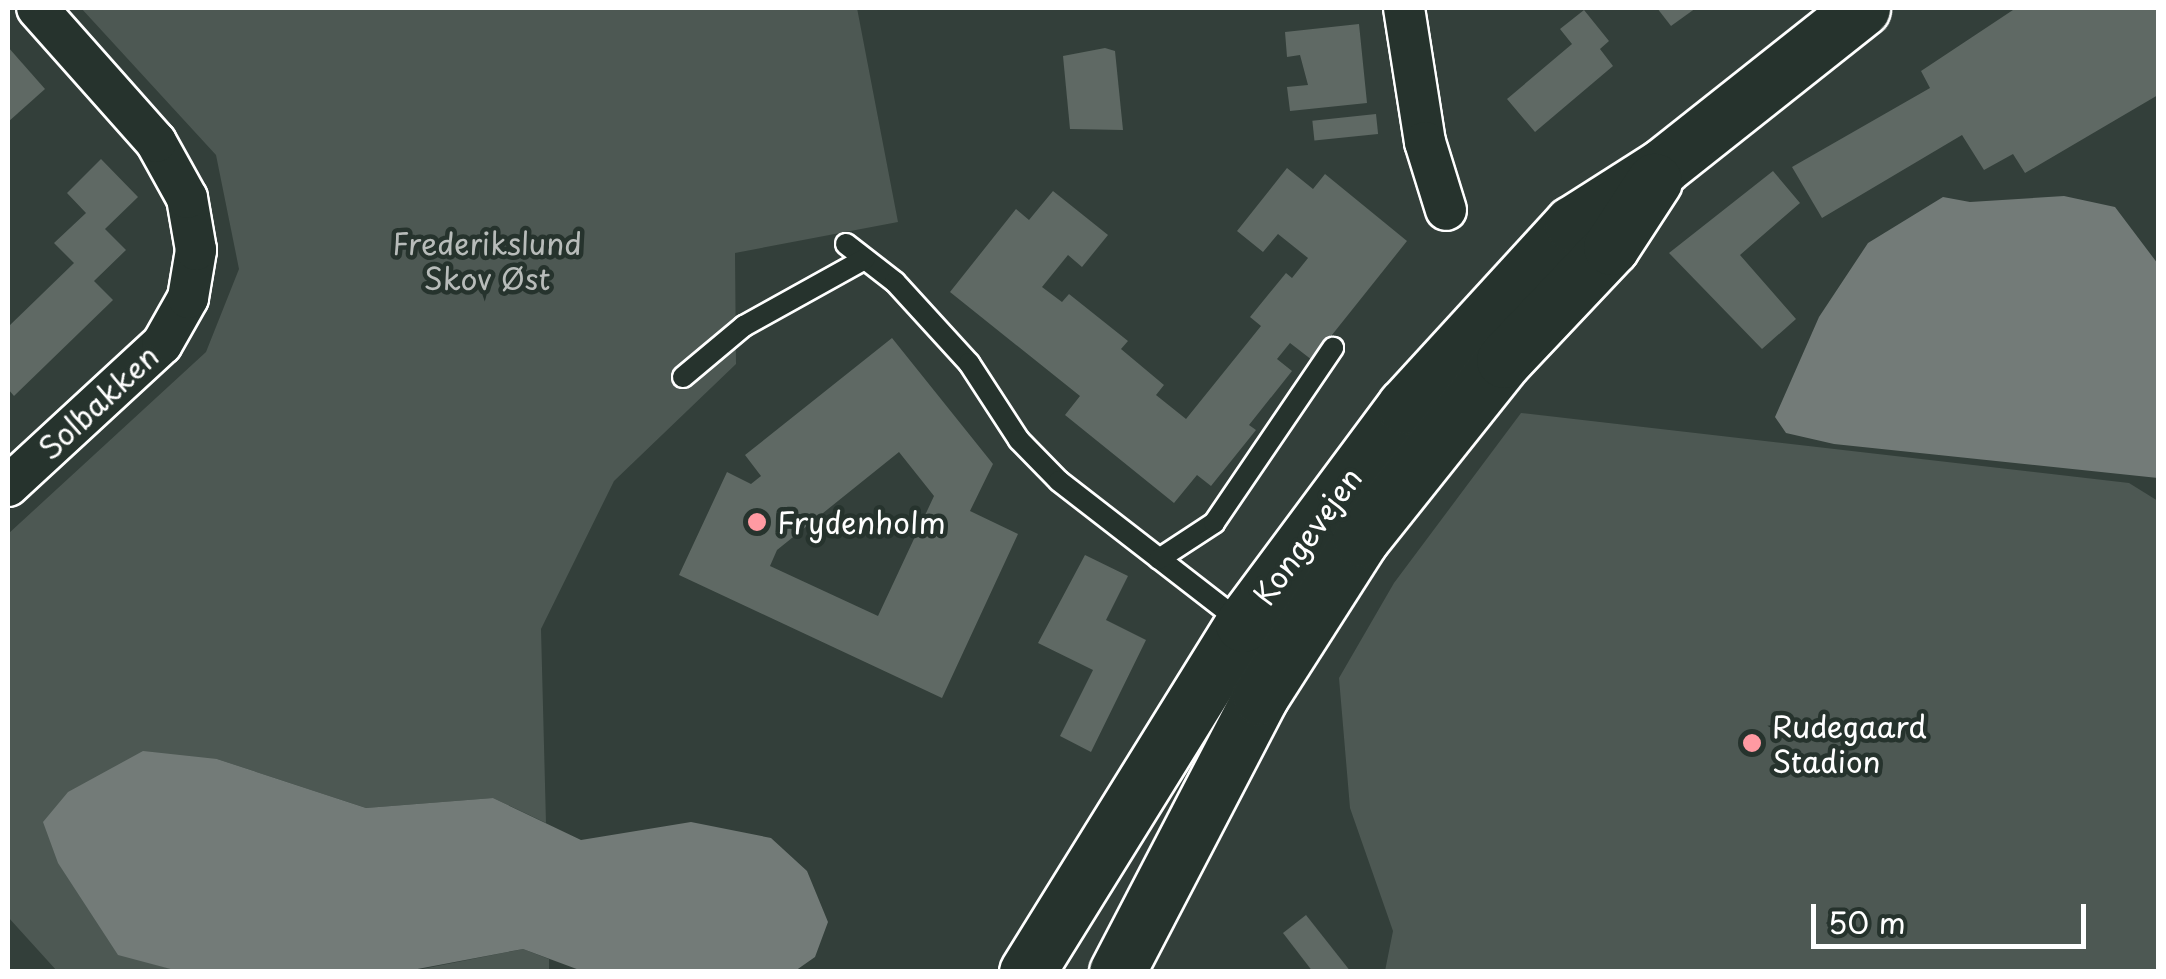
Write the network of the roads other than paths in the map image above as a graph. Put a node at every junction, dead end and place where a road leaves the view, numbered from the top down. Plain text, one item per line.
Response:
1 (38, 8) edge
2 (1404, 8) edge
3 (1862, 8) edge
4 (1446, 210) dead end
5 (846, 244) dead end
6 (865, 259) junction
7 (1333, 348) dead end
8 (682, 377) dead end
9 (8, 486) edge
10 (1158, 559) junction
11 (1264, 640) junction
12 (1027, 972) edge
13 (1117, 972) edge

1 - 9 street, Solbakken
2 - 4 street
3 - 11 main road, Kongevejen
5 - 6 lane
6 - 8 lane
6 - 10 lane
7 - 10 lane
10 - 11 lane
11 - 12 main road, Kongevejen
11 - 13 main road, Kongevejen

